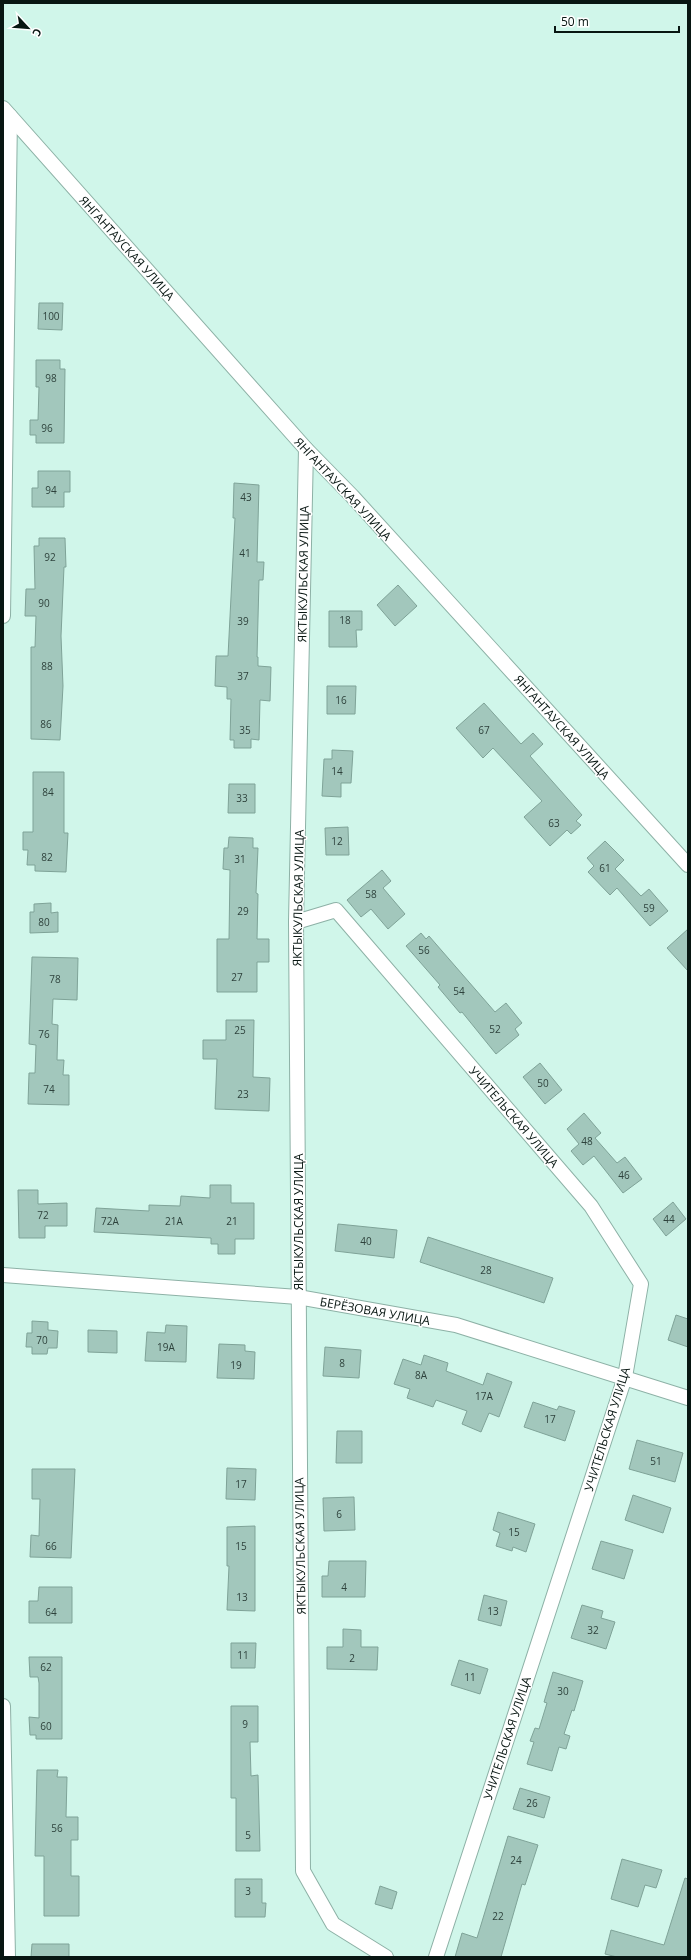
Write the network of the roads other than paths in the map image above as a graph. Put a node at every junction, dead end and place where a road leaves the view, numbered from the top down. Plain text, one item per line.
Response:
1 (7, 112) edge
2 (306, 449) junction
3 (3, 616) edge
4 (688, 865) edge
5 (296, 922) junction
6 (3, 1275) edge
7 (298, 1297) junction
8 (625, 1377) junction
9 (688, 1398) edge
10 (3, 1706) edge
11 (8, 1957) edge
12 (386, 1957) edge
13 (436, 1957) edge

1 - 2 street, ЯНГАНТАУСКАЯ УЛИЦА
1 - 3 street
2 - 4 street, ЯНГАНТАУСКАЯ УЛИЦА
2 - 5 street, ЯКТЫКУЛЬСКАЯ УЛИЦА
5 - 7 street, ЯКТЫКУЛЬСКАЯ УЛИЦА
5 - 8 street, УЧИТЕЛЬСКАЯ УЛИЦА
6 - 7 street, БЕРЁЗОВАЯ УЛИЦА
7 - 8 street, БЕРЁЗОВАЯ УЛИЦА
7 - 12 street, ЯКТЫКУЛЬСКАЯ УЛИЦА
8 - 9 street, БЕРЁЗОВАЯ УЛИЦА
8 - 13 street, УЧИТЕЛЬСКАЯ УЛИЦА
10 - 11 street

